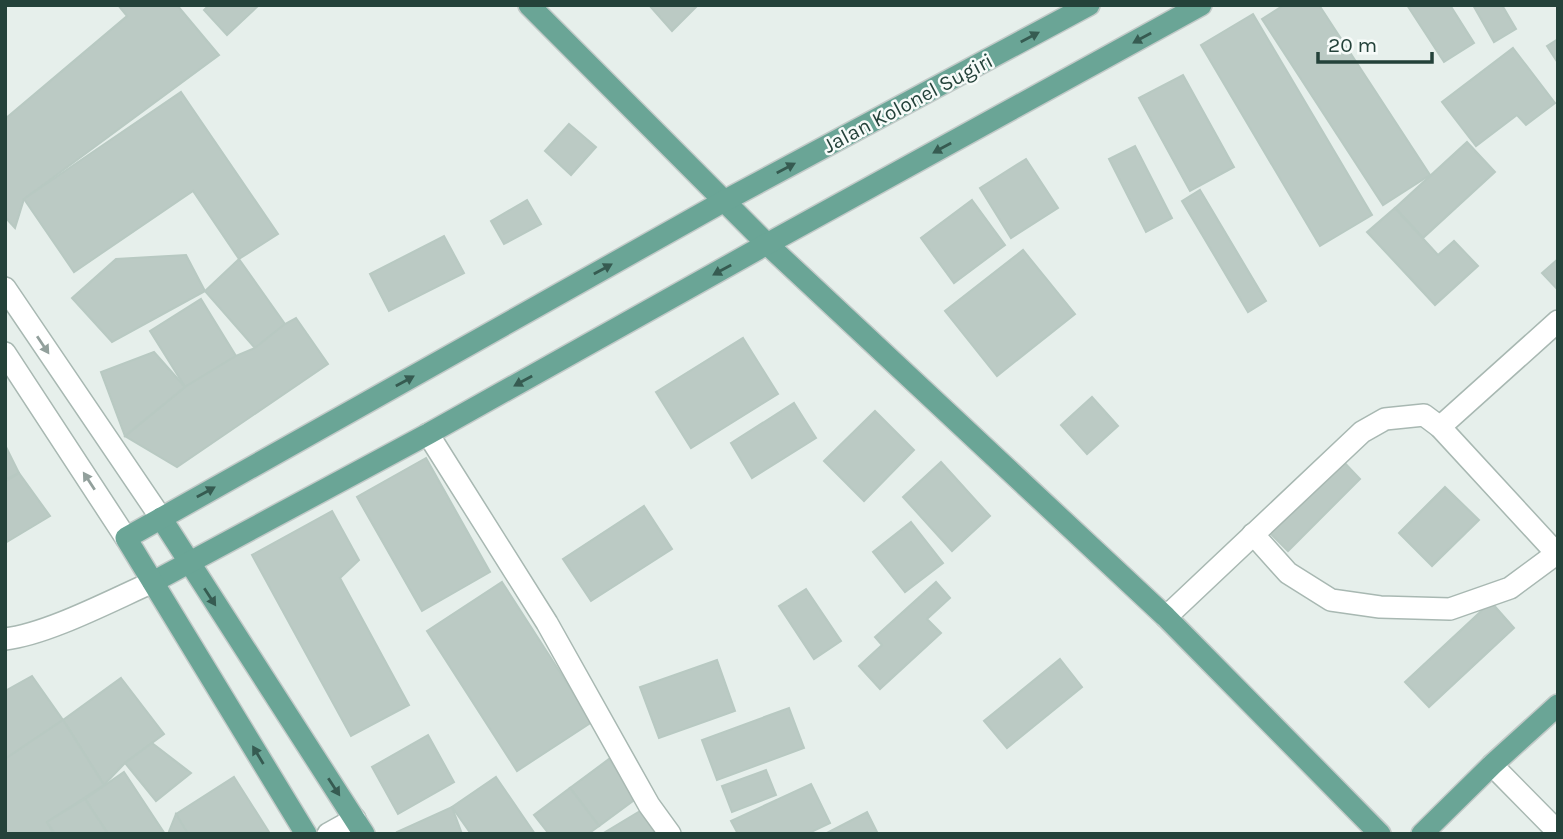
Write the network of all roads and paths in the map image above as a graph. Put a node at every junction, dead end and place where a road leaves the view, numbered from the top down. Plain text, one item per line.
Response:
1 (529, 5) edge
2 (1089, 5) edge
3 (1201, 5) edge
4 (726, 201) junction
5 (767, 244) junction
6 (5, 288) edge
7 (1558, 321) edge
8 (5, 353) edge
9 (1440, 427) junction
10 (428, 434) junction
11 (161, 518) junction
12 (1253, 534) junction
13 (126, 538) junction
14 (1557, 554) edge
15 (187, 563) junction
16 (153, 582) junction
17 (1166, 617) junction
18 (5, 639) edge
19 (1558, 705) edge
20 (1492, 765) junction
21 (360, 826) edge
22 (1558, 832) edge
23 (306, 834) edge
24 (328, 834) edge
25 (670, 834) edge
26 (1380, 834) edge
27 (1422, 834) edge

1 - 4 main road
4 -> 2 main road, Jalan Kolonel Sugiri
3 -> 5 main road
4 - 5 main road
11 -> 4 main road, Jalan Kolonel Sugiri
5 -> 10 main road
5 - 17 main road
6 -> 11 street
7 - 9 street
13 -> 8 street
9 - 12 street
9 - 14 street
10 - 15 main road
10 - 25 street
11 - 13 main road, Jalan Kolonel Sugiri
11 - 15 main road
12 - 14 street
12 - 17 street
13 - 16 main road
15 - 16 main road
15 -> 21 main road
16 - 18 street
23 -> 16 main road
17 - 26 main road
19 - 20 main road
20 - 22 street
20 - 27 main road
21 - 24 street

